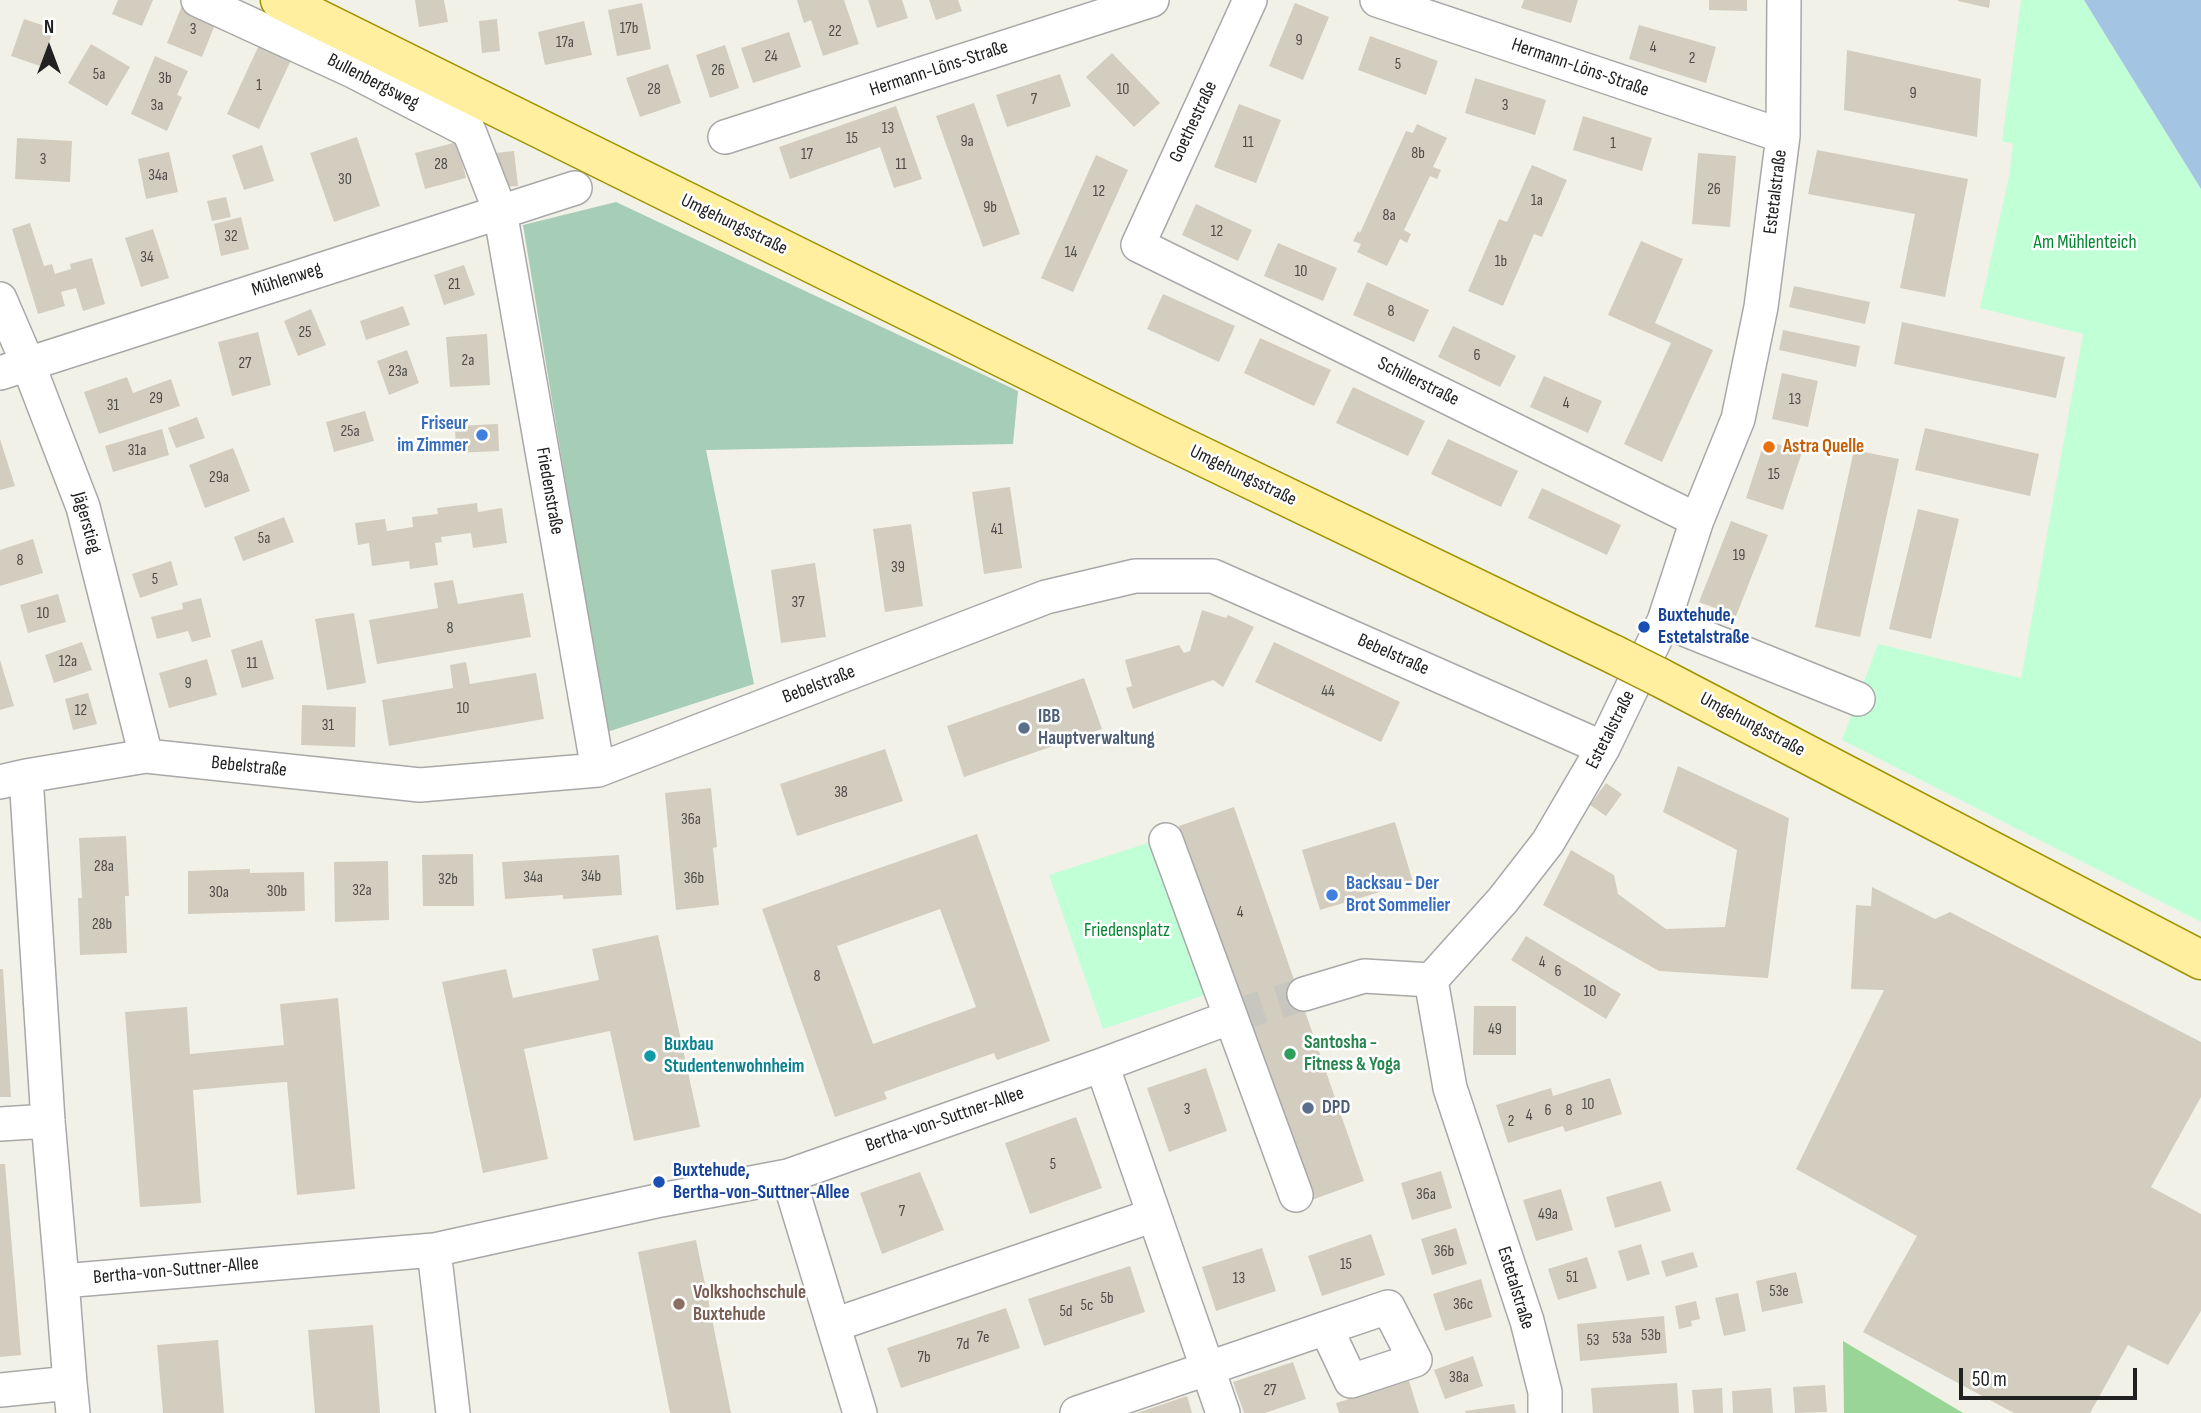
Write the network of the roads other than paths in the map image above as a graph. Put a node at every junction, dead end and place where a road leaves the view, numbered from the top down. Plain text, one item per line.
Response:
1 (198, 0) edge
2 (280, 0) edge
3 (1152, 0) edge
4 (1250, 0) edge
5 (1377, 0) edge
6 (1784, 0) edge
7 (1783, 136) junction
8 (725, 137) dead end
9 (575, 188) dead end
10 (500, 211) junction
11 (1138, 244) joint
12 (0, 299) edge
13 (14, 369) edge
14 (1697, 520) junction
15 (1664, 621) junction
16 (1858, 699) dead end
17 (1604, 748) junction
18 (146, 756) junction
19 (598, 770) junction
20 (13, 779) edge
21 (1166, 840) dead end
22 (2201, 960) edge
23 (1431, 980) junction
24 (1304, 994) tunnel mouth
25 (1231, 1017) junction
26 (1102, 1065) junction
27 (48, 1121) junction
28 (0, 1124) edge
29 (788, 1175) junction
30 (1296, 1195) dead end
31 (1154, 1214) junction
32 (434, 1250) junction
33 (62, 1281) junction
34 (834, 1325) junction
35 (1326, 1328) dead end
36 (1208, 1369) junction
37 (0, 1390) edge
38 (71, 1398) edge
39 (453, 1413) edge
40 (860, 1413) edge
41 (1077, 1413) edge
42 (1223, 1413) edge
43 (1545, 1413) edge

1 - 10 street, Bullenbergsweg
2 - 22 main road, Umgehungsstraße, bridge
3 - 8 street, Hermann-Löns-Straße
4 - 11 street, Goethestraße
5 - 7 street, Hermann-Löns-Straße
6 - 7 street, Estetalstraße
7 - 14 street, Estetalstraße
9 - 10 street, Mühlenweg
10 - 13 street, Mühlenweg
10 - 19 street, Friedenstraße
11 - 14 street, Schillerstraße
12 - 13 street, Jägerstieg
13 - 18 street, Jägerstieg
14 - 15 street, Estetalstraße
15 - 16 street
15 - 17 street, Estetalstraße
17 - 19 street, Bebelstraße
17 - 23 street, Estetalstraße
18 - 19 street, Bebelstraße
18 - 20 street, Bebelstraße
20 - 27 street
21 - 25 street
23 - 24 street
23 - 43 street, Estetalstraße
25 - 26 street, Bertha-von-Suttner-Allee
25 - 30 street
26 - 29 street, Bertha-von-Suttner-Allee
26 - 31 street
27 - 28 street
27 - 33 street
29 - 32 street, Bertha-von-Suttner-Allee
29 - 34 street
31 - 34 street
31 - 36 street
32 - 33 street, Bertha-von-Suttner-Allee
32 - 39 street
33 - 38 street
34 - 40 street
35 - 36 street
36 - 41 street
36 - 42 street
37 - 38 street

